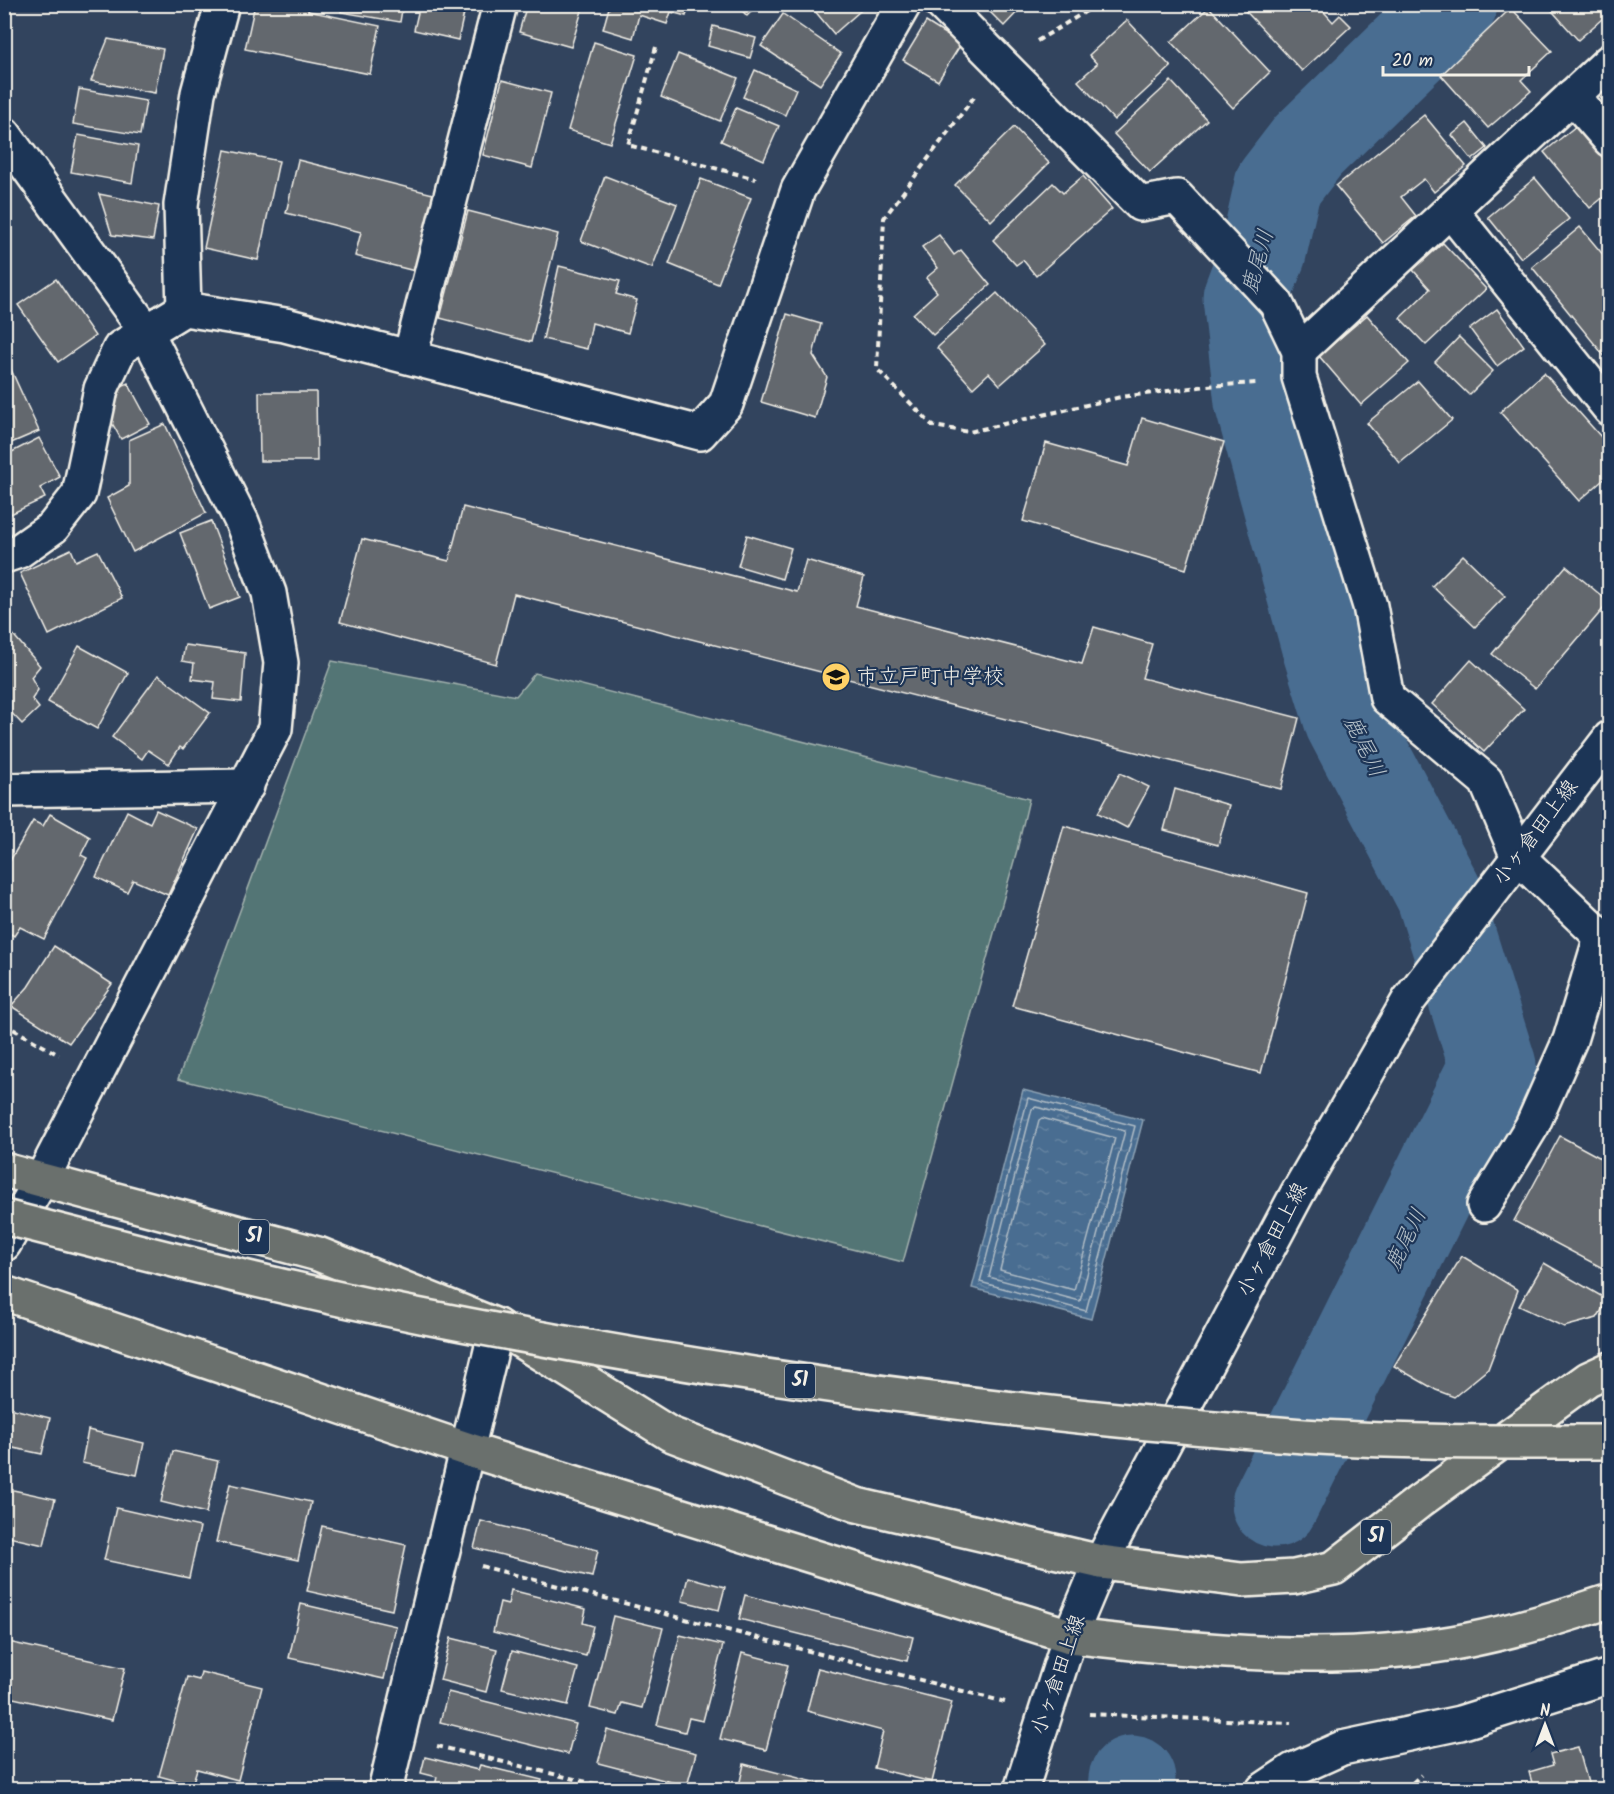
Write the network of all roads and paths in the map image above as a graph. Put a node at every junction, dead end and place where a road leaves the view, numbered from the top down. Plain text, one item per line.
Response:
1 (222, 4) edge
2 (500, 4) edge
3 (904, 4) edge
4 (942, 4) edge
5 (1098, 4) edge
6 (656, 47) dead end
7 (1610, 61) edge
8 (1000, 63) junction
9 (1572, 96) junction
10 (4, 134) edge
11 (1610, 140) edge
12 (798, 190) junction
13 (1450, 210) junction
14 (184, 309) junction
15 (146, 331) junction
16 (1299, 351) junction
17 (410, 357) junction
18 (1261, 383) dead end
19 (1610, 410) edge
20 (4, 556) edge
21 (1610, 738) edge
22 (247, 786) junction
23 (4, 790) edge
24 (1518, 857) junction
25 (1605, 941) edge
26 (4, 1024) edge
27 (96, 1076) junction
28 (4, 1170) edge
29 (42, 1179) junction
30 (1484, 1205) dead end
31 (4, 1217) edge
32 (4, 1244) edge
33 (4, 1293) edge
34 (497, 1326) junction
35 (1610, 1369) edge
36 (1610, 1442) edge
37 (469, 1450) junction
38 (442, 1556) junction
39 (1101, 1562) junction
40 (1610, 1601) edge
41 (1070, 1636) junction
42 (1610, 1676) edge
43 (1046, 1712) junction
44 (1303, 1724) dead end
45 (1432, 1729) junction
46 (398, 1736) junction
47 (385, 1790) edge
48 (620, 1790) edge
49 (1021, 1790) edge
50 (1263, 1790) edge
51 (1405, 1790) edge

1 - 14 street
2 - 17 street
3 - 12 street
4 - 8 street
5 - 8 path
6 - 12 path
7 - 9 street
8 - 16 street
8 - 18 path
9 - 11 street
9 - 13 street
10 - 15 street
12 - 17 street
13 - 16 street
13 - 19 street
14 - 15 street
14 - 17 street
15 - 20 street
15 - 22 street
16 - 24 street
21 - 24 street, 小ヶ倉田上線
22 - 23 street
22 - 27 street
24 - 25 street
24 - 39 street, 小ヶ倉田上線
25 - 30 street
26 - 27 path
27 - 29 street
28 - 29 main road, 51
29 - 32 street
29 - 34 main road, 51
31 - 36 main road, 51, bridge
33 - 37 main road
34 - 37 street
34 - 39 main road, 51
35 - 39 main road, 51
37 - 38 street
37 - 41 main road
38 - 43 path
38 - 46 street
39 - 41 street, 小ヶ倉田上線
40 - 41 main road
41 - 43 street, 小ヶ倉田上線
42 - 45 street
43 - 44 path
43 - 49 street, 小ヶ倉田上線
45 - 50 street
45 - 51 path
46 - 47 street
46 - 48 path

